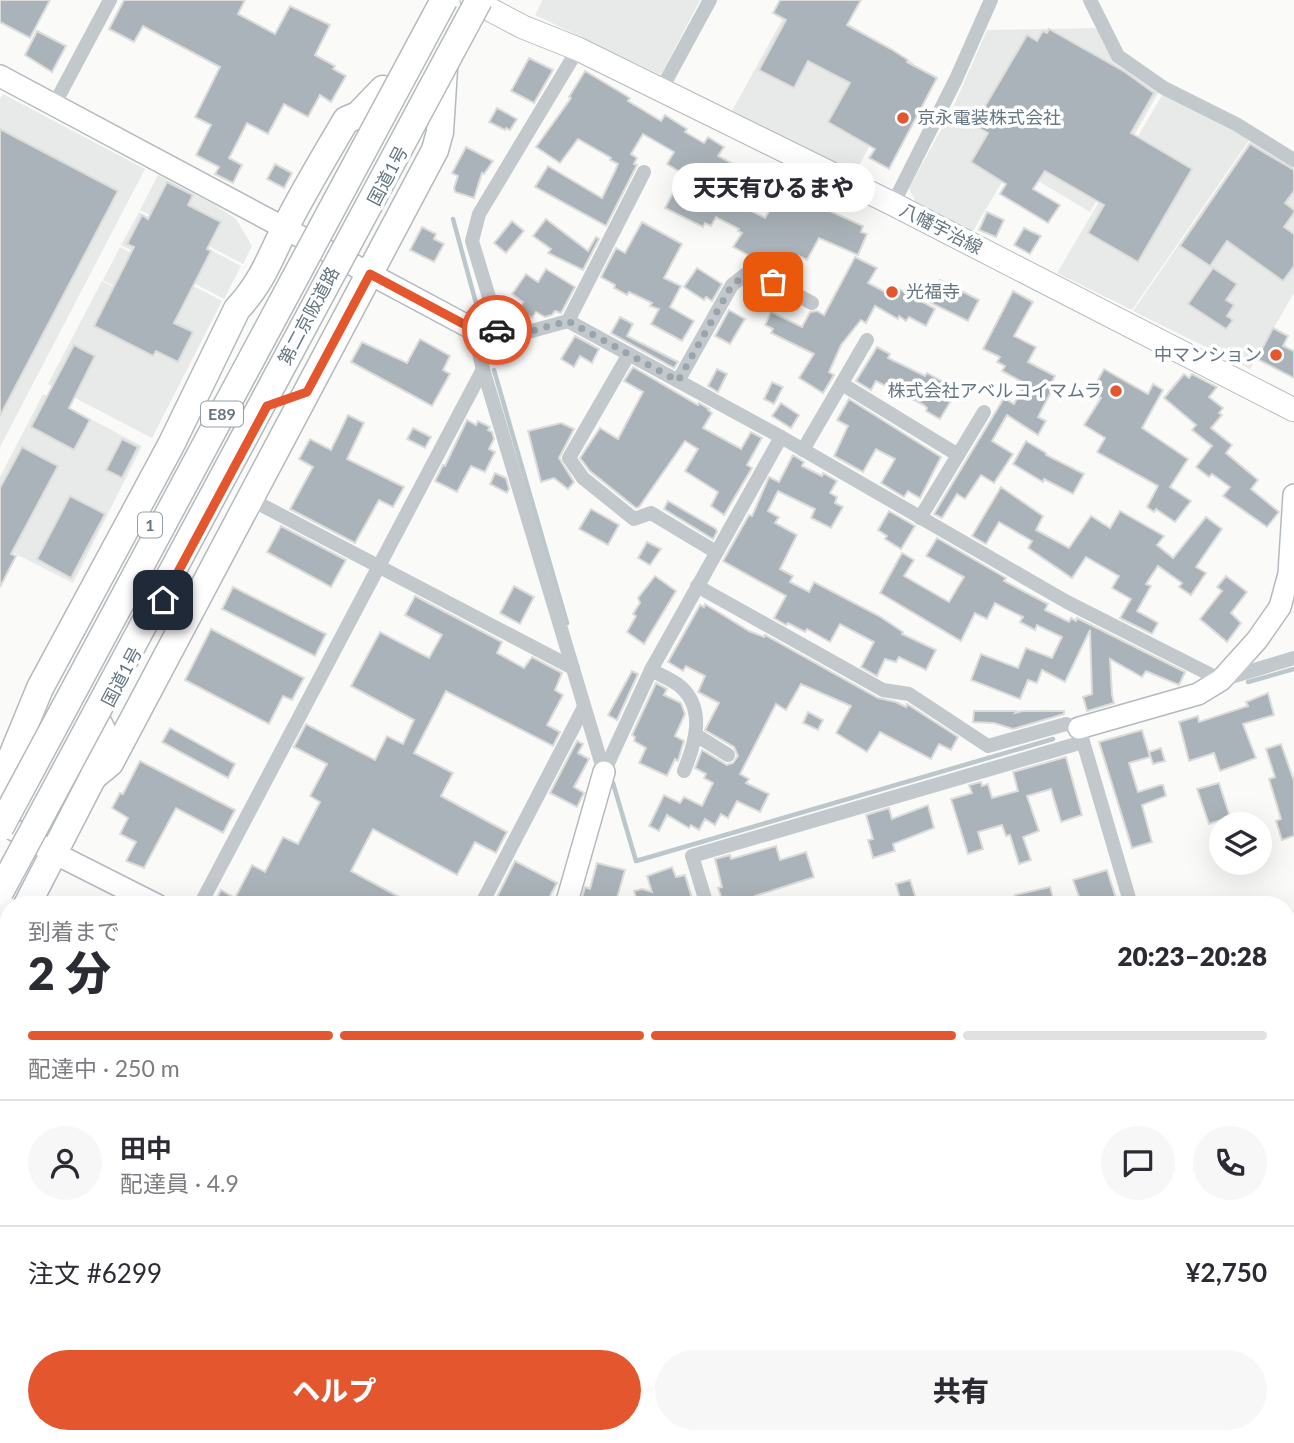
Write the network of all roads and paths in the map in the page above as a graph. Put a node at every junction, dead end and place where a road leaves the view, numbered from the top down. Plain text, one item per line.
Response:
1 (110, 0) edge
2 (430, 0) edge
3 (444, 0) edge
4 (710, 0) edge
5 (991, 0) edge
6 (1090, 0) edge
7 (477, 1) edge
8 (578, 49) junction
9 (444, 69) junction
10 (0, 76) edge
11 (661, 90) junction
12 (54, 105) junction
13 (1294, 160) edge
14 (644, 172) dead end
15 (893, 204) junction
16 (294, 233) junction
17 (344, 260) junction
18 (370, 274) junction
19 (252, 293) junction
20 (812, 303) dead end
21 (568, 321) junction
22 (473, 329) junction
23 (499, 330) junction
24 (867, 340) dead end
25 (629, 354) junction
26 (483, 369) junction
27 (678, 381) junction
28 (842, 384) junction
29 (307, 392) junction
30 (218, 400) junction
31 (267, 406) junction
32 (1294, 410) edge
33 (984, 412) dead end
34 (781, 437) junction
35 (803, 450) junction
36 (958, 455) junction
37 (1294, 495) edge
38 (250, 499) junction
39 (920, 518) junction
40 (716, 552) junction
41 (379, 566) junction
42 (697, 586) junction
43 (1294, 659) edge
44 (573, 668) junction
45 (651, 670) junction
46 (1221, 680) junction
47 (65, 688) junction
48 (584, 707) junction
49 (98, 722) junction
50 (23, 728) junction
51 (696, 735) junction
52 (1081, 735) junction
53 (728, 755) dead end
54 (684, 771) dead end
55 (604, 772) junction
56 (93, 777) junction
57 (0, 785) edge
58 (0, 814) edge
59 (0, 822) edge
60 (0, 828) edge
61 (45, 847) junction
62 (0, 892) edge
63 (9, 896) edge
64 (30, 896) edge
65 (140, 896) edge
66 (205, 896) edge
67 (486, 896) edge
68 (569, 896) edge
69 (704, 896) edge
70 (1128, 896) edge

1 - 12 street
2 - 16 highway, 1
3 - 60 highway, 第二京阪道路 / E89, bridge
4 - 11 street
5 - 15 street
6 - 13 street
7 - 8 main road, 八幡宇治線
7 - 9 highway, 国道1号
7 - 62 highway, 第二京阪道路 / E89, bridge
8 - 11 main road, 八幡宇治線
8 - 23 street
9 - 17 highway, 国道1号
9 - 18 highway
10 - 12 street
11 - 15 main road, 八幡宇治線
12 - 16 street
14 - 21 street
15 - 32 main road, 八幡宇治線
16 - 17 street
16 - 19 highway
16 - 30 highway, 1
17 - 18 street
17 - 31 highway, 国道1号
18 - 22 street
18 - 29 highway
19 - 30 highway
19 - 50 highway
20 - 27 street
21 - 23 street
21 - 25 street
22 - 23 street
22 - 26 street
24 - 28 street
25 - 27 street
25 - 40 street
26 - 41 street
26 - 44 street
27 - 34 street
28 - 35 street
28 - 36 street
29 - 31 highway
29 - 38 highway
30 - 47 highway, 1
31 - 49 highway, 国道1号
33 - 36 street
34 - 35 street
34 - 40 street
35 - 39 street
36 - 39 street
37 - 46 street
38 - 41 street
38 - 56 highway
39 - 46 street
40 - 42 street
41 - 44 street
41 - 66 street
42 - 45 street
42 - 52 street
43 - 46 street
44 - 48 street
45 - 51 street
45 - 55 street
46 - 52 street
47 - 50 highway
47 - 58 highway, 1
48 - 55 street
48 - 67 street
49 - 56 highway
49 - 61 highway, 国道1号
50 - 57 highway
51 - 53 street
51 - 54 street
52 - 69 street
52 - 70 street
55 - 68 street
56 - 61 highway
59 - 61 street
61 - 63 highway, 国道1号
61 - 64 highway
61 - 65 street

